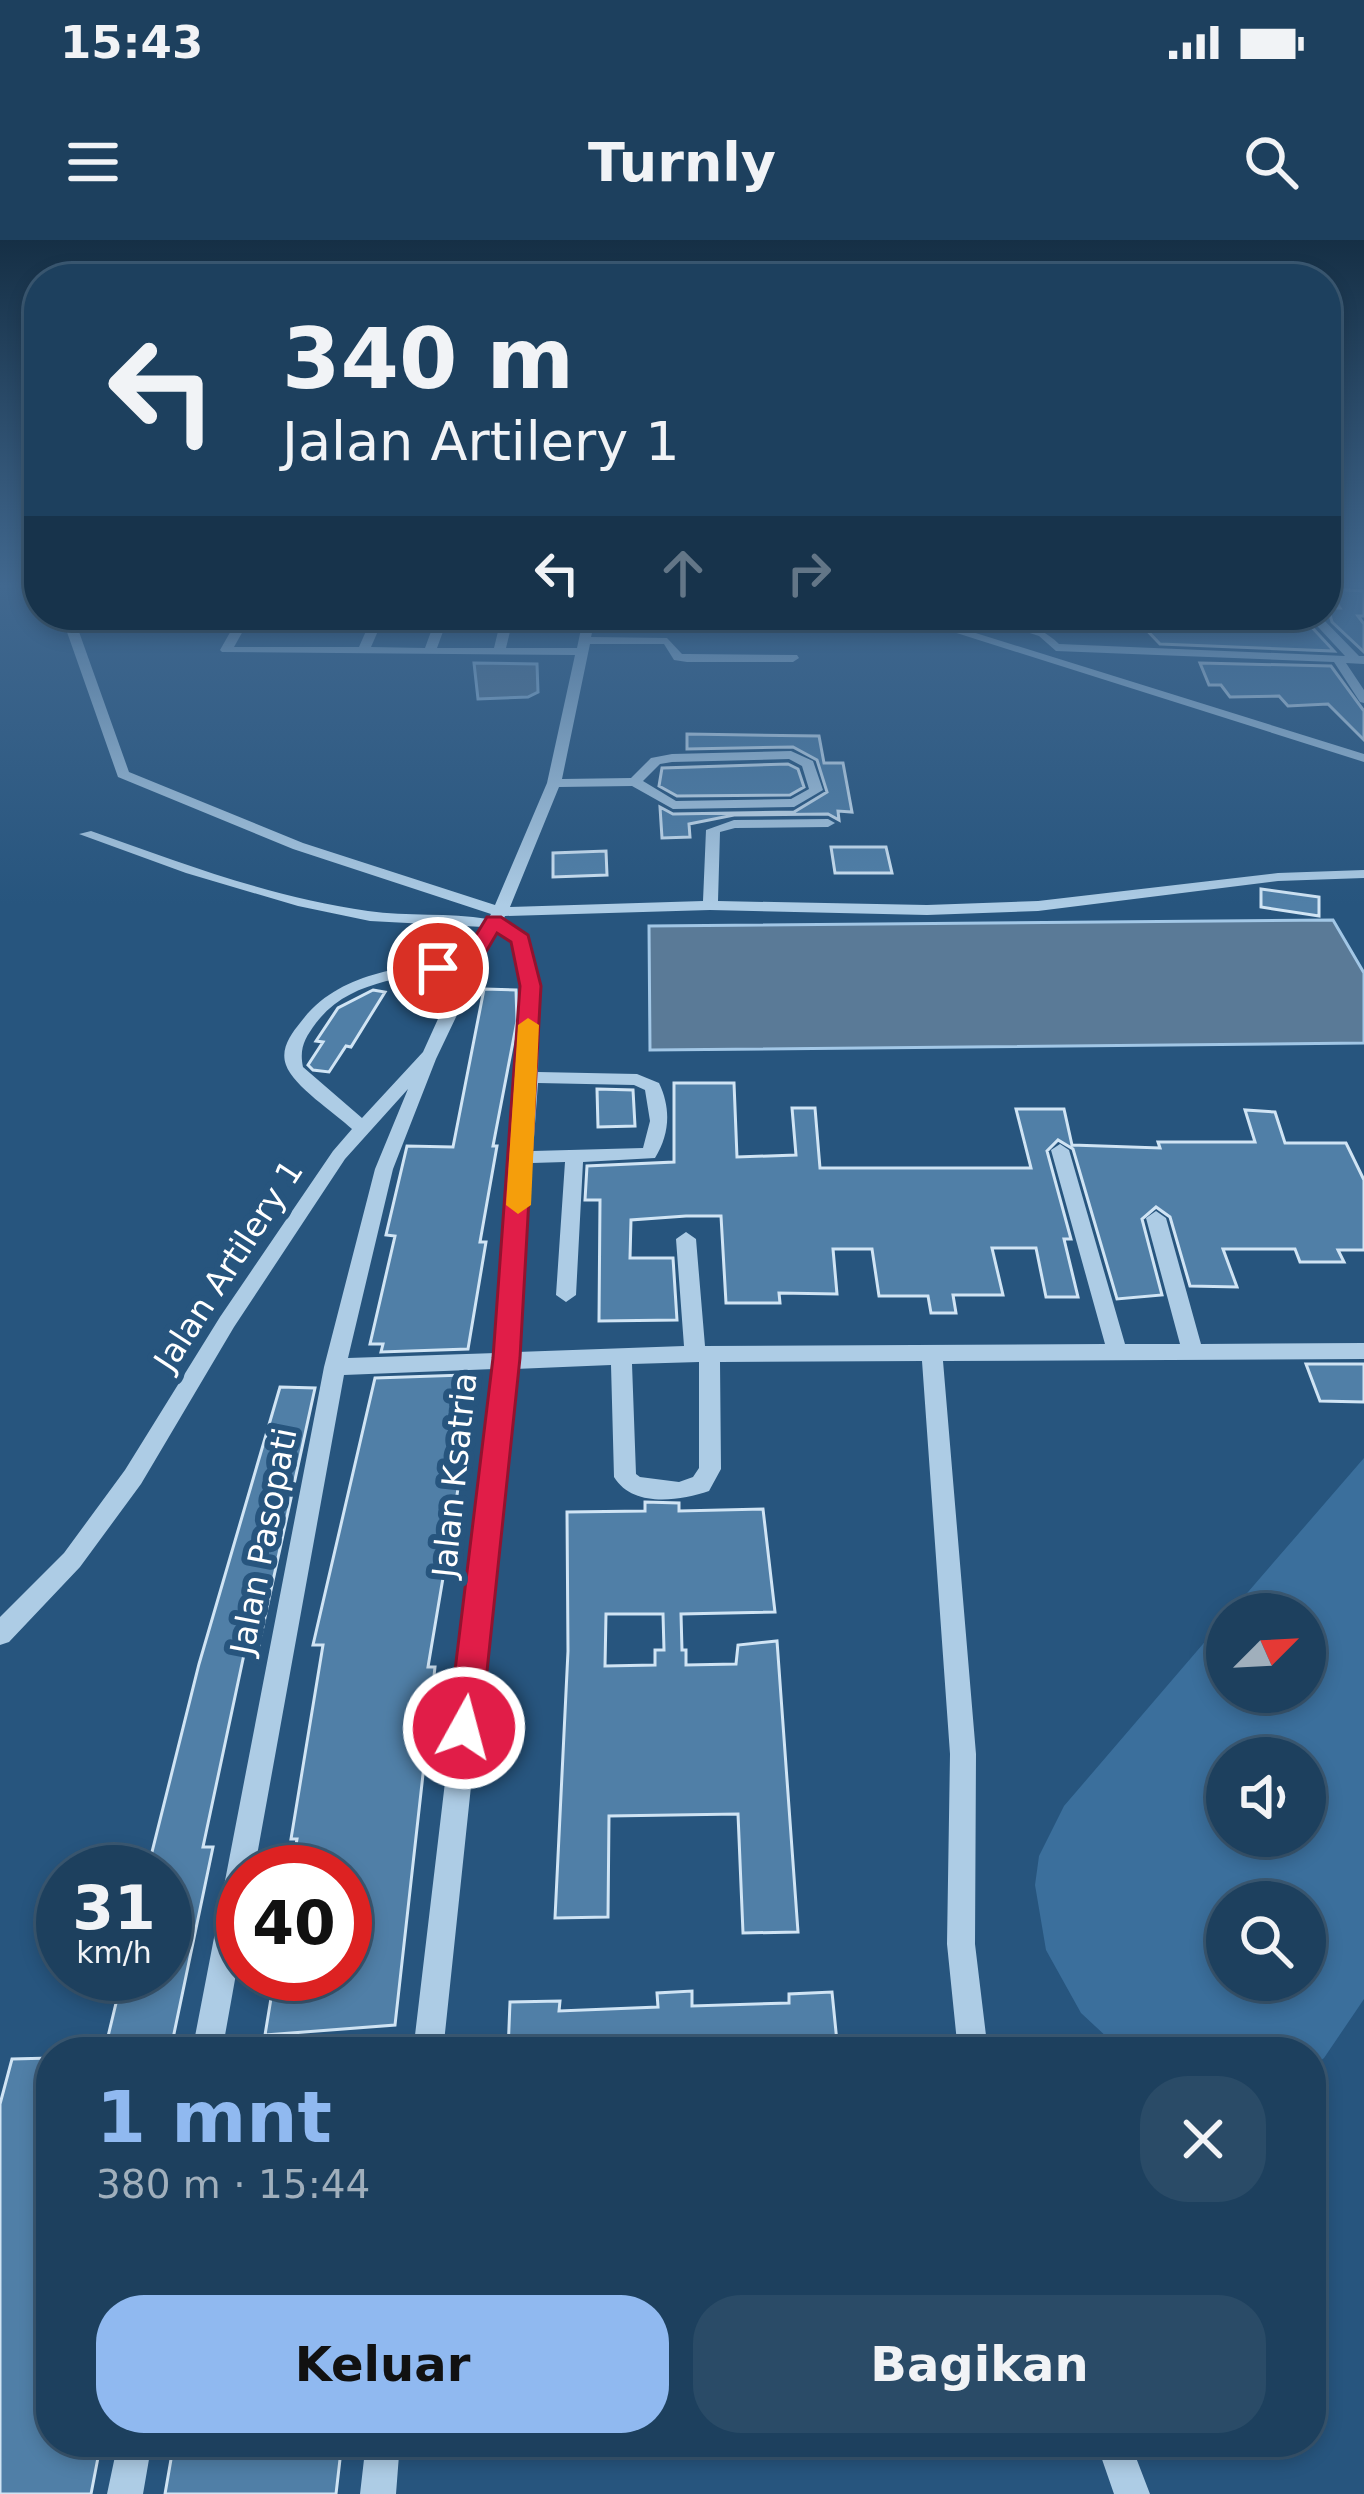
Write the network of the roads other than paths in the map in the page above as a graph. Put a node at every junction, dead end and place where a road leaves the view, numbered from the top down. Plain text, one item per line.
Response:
1 (95, 694) edge
2 (574, 694) edge
3 (1160, 694) edge
4 (1364, 758) edge
5 (635, 782) junction
6 (554, 783) junction
7 (828, 824) dead end
8 (86, 834) dead end
9 (1364, 874) edge
10 (710, 905) junction
11 (497, 917) junction
12 (472, 958) junction
13 (430, 1054) junction
14 (526, 1077) junction
15 (363, 1129) junction
16 (1060, 1150) dead end
17 (522, 1157) junction
18 (574, 1160) junction
19 (1156, 1218) dead end
20 (686, 1238) dead end
21 (566, 1294) dead end
22 (1116, 1348) junction
23 (1192, 1348) junction
24 (1364, 1351) edge
25 (932, 1353) junction
26 (702, 1354) junction
27 (621, 1355) junction
28 (506, 1358) junction
29 (334, 1367) junction
30 (0, 1634) edge
31 (211, 2037) edge
32 (430, 2037) edge
33 (971, 2037) edge
34 (132, 2457) edge
35 (381, 2457) edge
36 (1118, 2457) edge
37 (125, 2494) edge
38 (377, 2494) edge
39 (1132, 2494) edge

1 - 11 street
2 - 6 street, Jalan Artilery 1
3 - 4 street
5 - 5 street
5 - 6 street
6 - 11 street, Jalan Artilery 1
7 - 10 street
8 - 11 street
9 - 10 street
10 - 11 street
11 - 12 street, Jalan Artilery 1
11 - 14 street, Jalan Ksatria
12 - 13 street, Jalan Artilery 1
12 - 15 street
13 - 15 street, Jalan Artilery 1
13 - 29 street, Jalan Pasopati
14 - 17 street, Jalan Ksatria
14 - 18 street
15 - 30 street, Jalan Artilery 1
16 - 22 street
17 - 18 street
17 - 28 street, Jalan Ksatria
18 - 21 street
19 - 23 street
20 - 26 street
22 - 23 street
22 - 25 street
23 - 24 street
25 - 26 street
25 - 33 street
26 - 27 street
26 - 27 street
27 - 28 street
28 - 29 street
28 - 32 street, Jalan Ksatria
29 - 31 street, Jalan Pasopati
34 - 37 street
35 - 38 street
36 - 39 street

